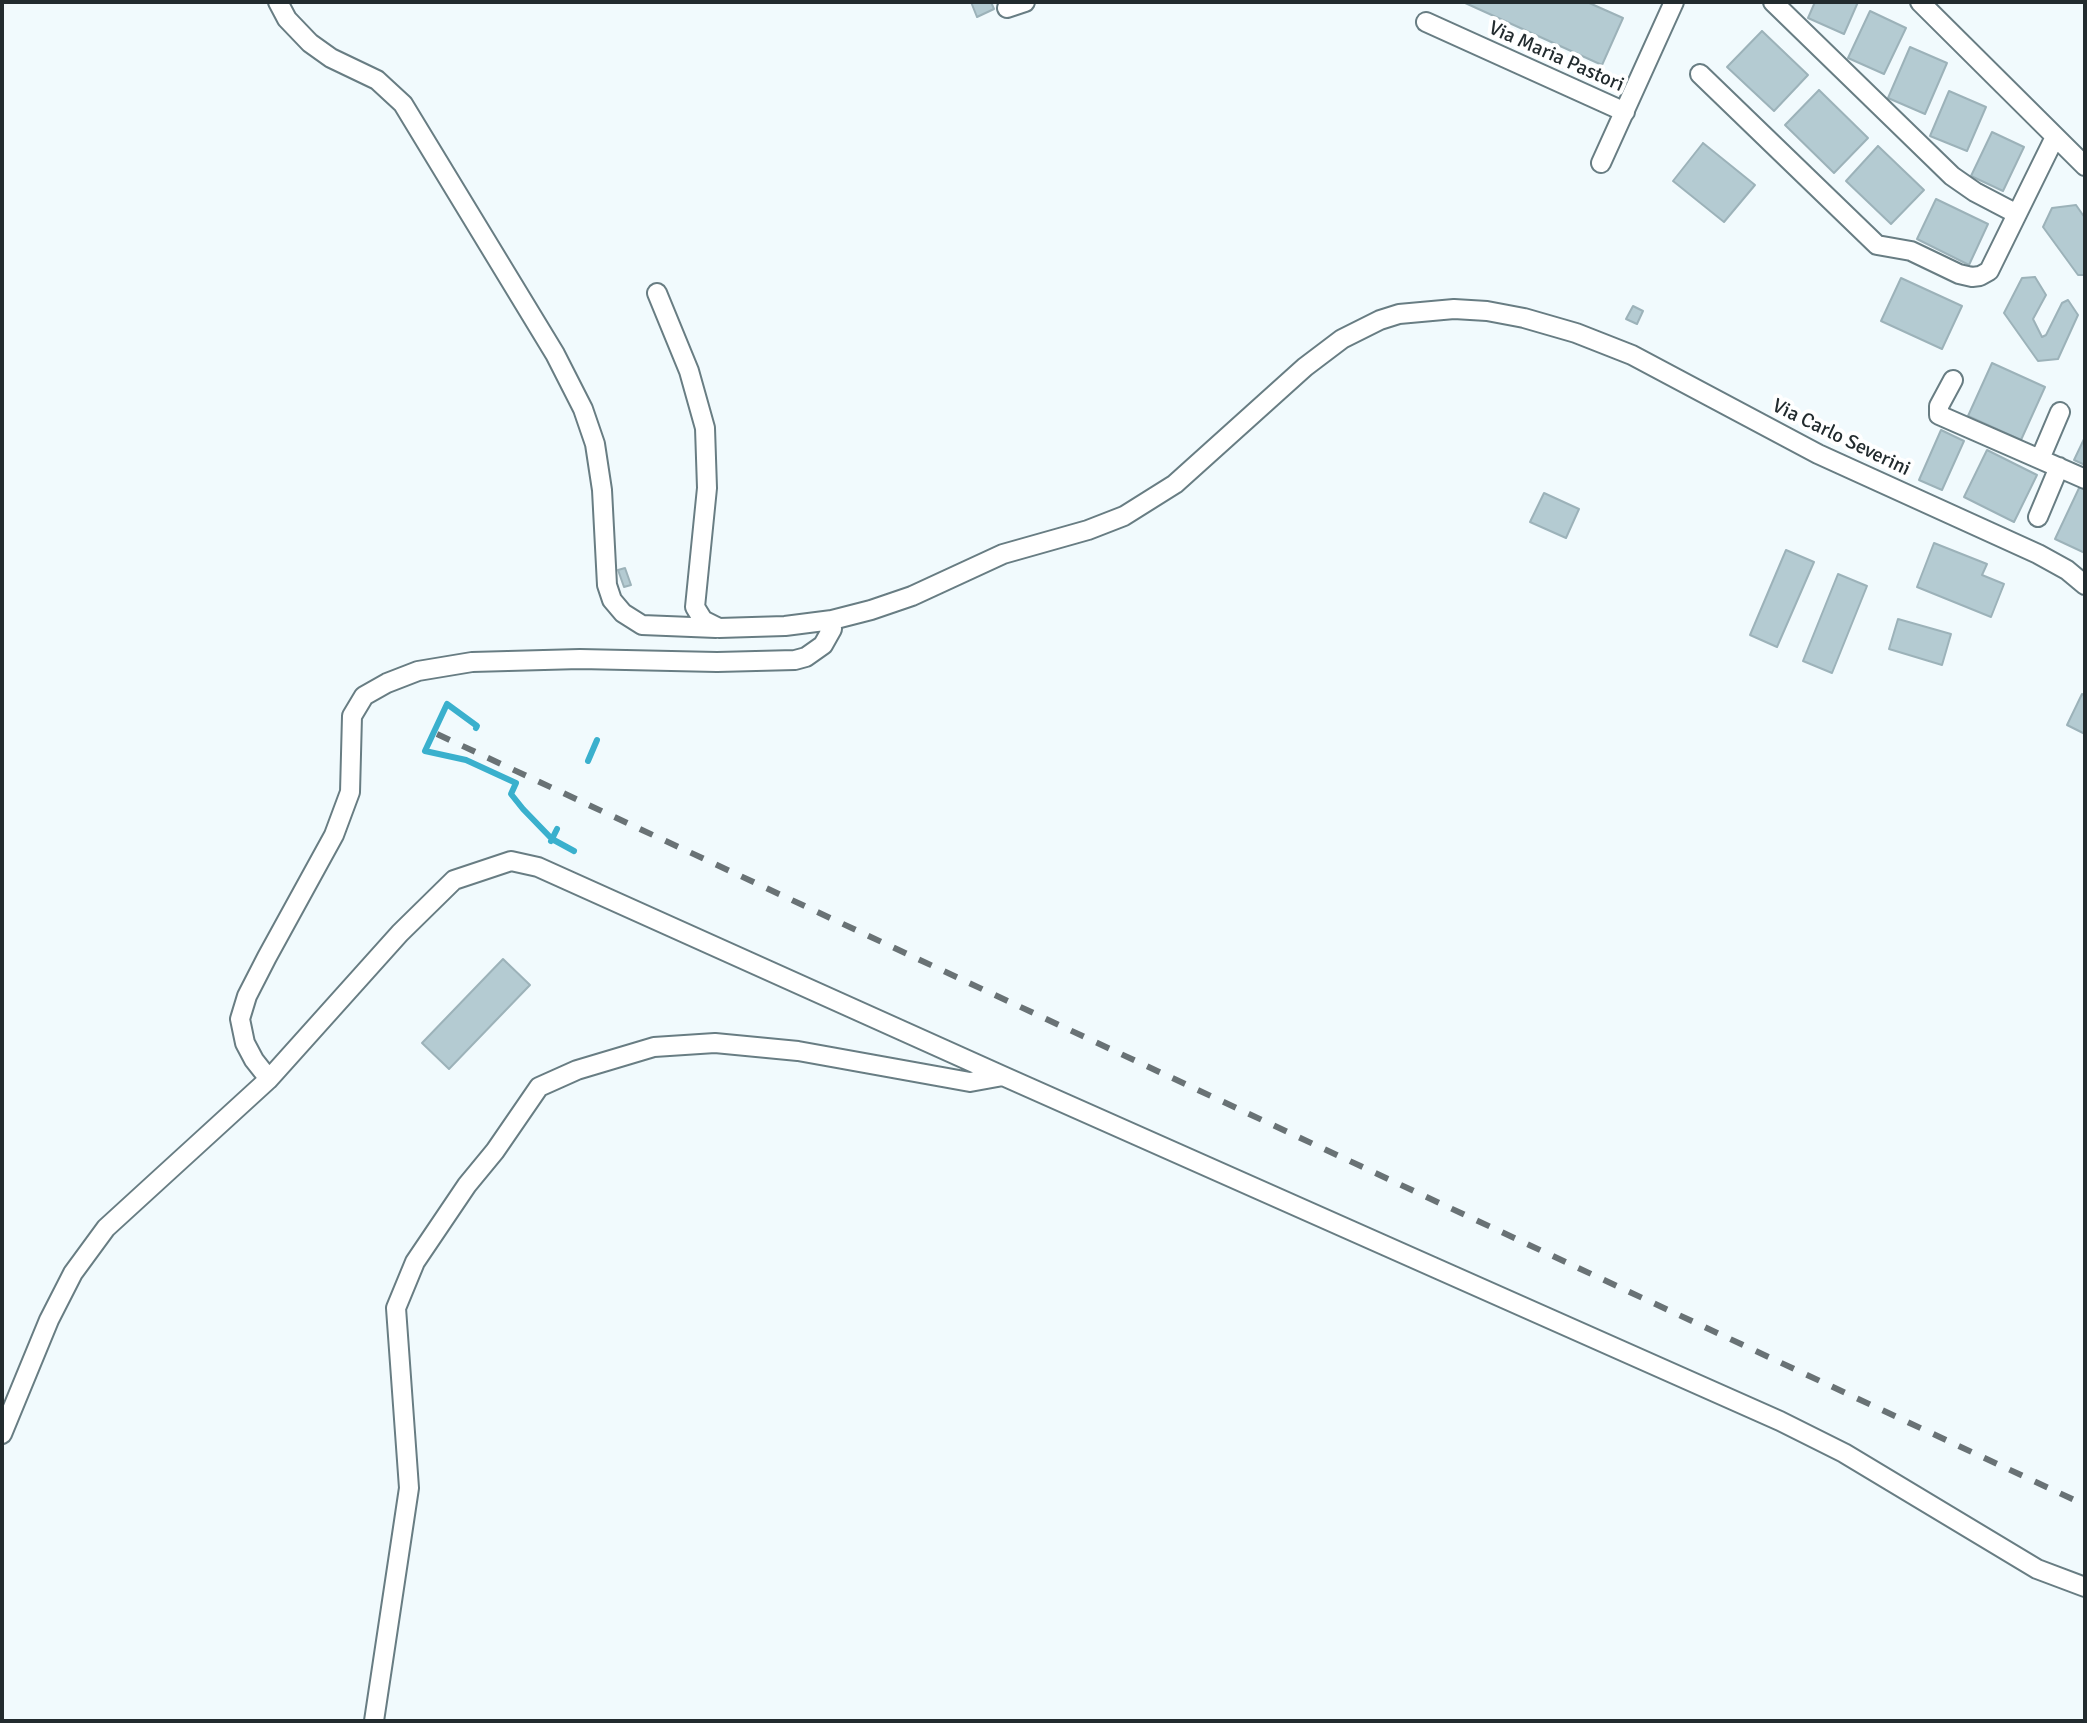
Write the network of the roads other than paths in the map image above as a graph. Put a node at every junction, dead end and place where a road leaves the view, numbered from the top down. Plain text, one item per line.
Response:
1 (278, 2) edge
2 (1025, 2) edge
3 (1773, 2) edge
4 (1920, 2) edge
5 (1671, 3) edge
6 (1007, 8) dead end
7 (1426, 22) dead end
8 (1700, 74) dead end
9 (1625, 112) junction
10 (2055, 137) junction
11 (1601, 163) dead end
12 (2085, 166) edge
13 (2017, 214) junction
14 (657, 293) dead end
15 (1953, 380) dead end
16 (2060, 412) dead end
17 (2040, 459) junction
18 (2059, 467) junction
19 (2085, 479) edge
20 (2038, 517) dead end
21 (2085, 585) edge
22 (832, 620) junction
23 (719, 628) junction
24 (1003, 1076) junction
25 (269, 1079) junction
26 (2, 1434) edge
27 (2085, 1587) edge
28 (374, 1721) edge

1 - 23 street, Via Carlo Severini
2 - 6 street
3 - 13 street
4 - 10 street
5 - 9 street
7 - 9 street, Via Maria Pastori
8 - 13 street
9 - 11 street
10 - 12 street
10 - 13 street
14 - 23 street
15 - 17 street
16 - 17 street
17 - 18 street
18 - 19 street
18 - 20 street
21 - 22 street, Via Carlo Severini
22 - 23 street, Via Carlo Severini
22 - 25 street
24 - 25 street
24 - 27 street
24 - 28 street
25 - 26 street

